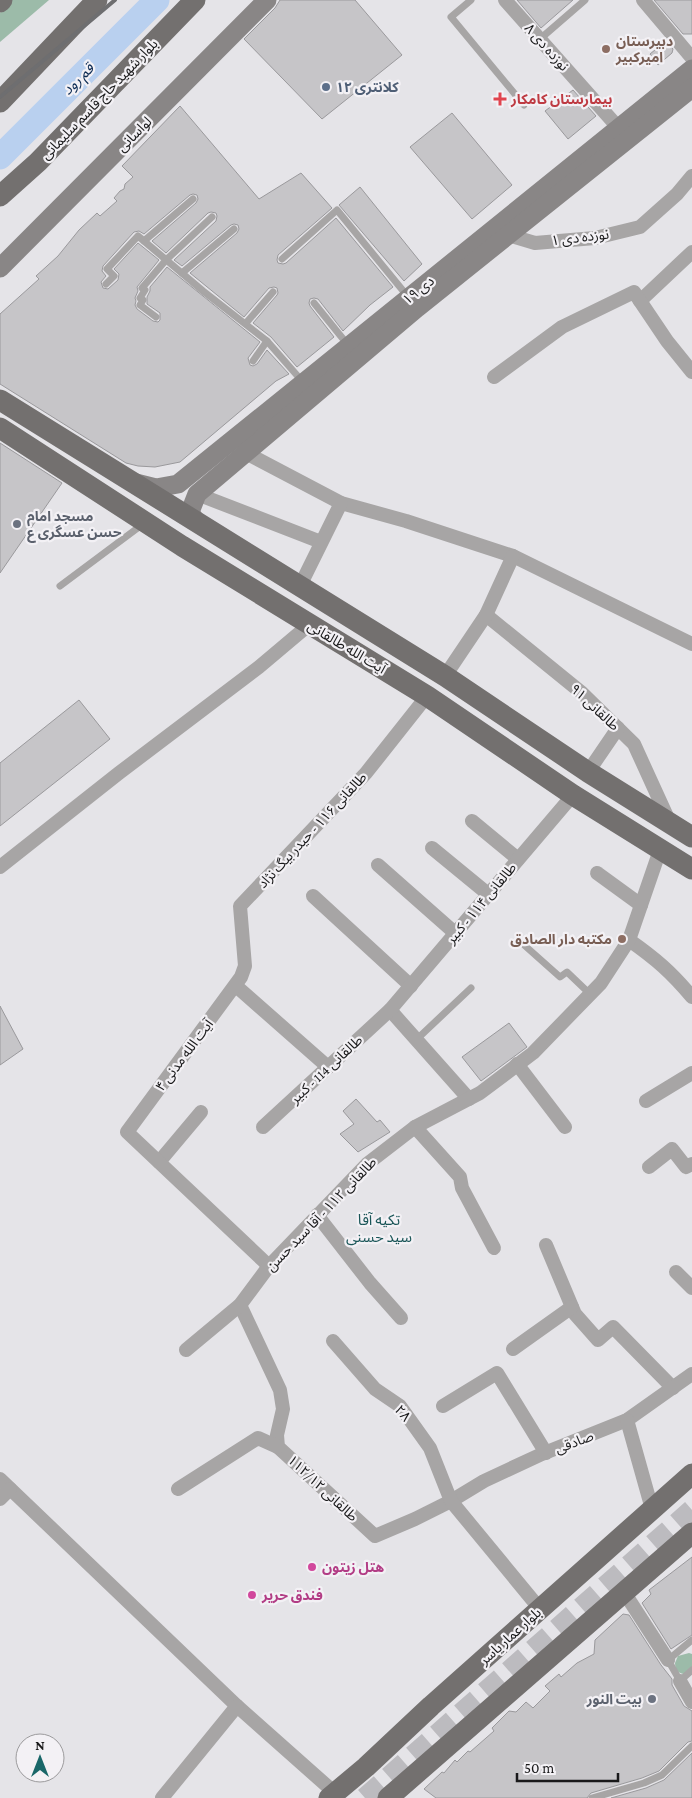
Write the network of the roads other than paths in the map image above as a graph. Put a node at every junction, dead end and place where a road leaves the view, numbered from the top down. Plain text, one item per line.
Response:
1 (96, 0) edge
2 (195, 0) edge
3 (267, 0) edge
4 (470, 0) edge
5 (505, 0) edge
6 (585, 0) edge
7 (643, 0) edge
8 (540, 39) junction
9 (692, 58) edge
10 (692, 69) edge
11 (692, 88) edge
12 (0, 102) edge
13 (524, 105) dead end
14 (624, 133) junction
15 (692, 176) edge
16 (0, 196) edge
17 (193, 199) dead end
18 (212, 217) dead end
19 (234, 229) dead end
20 (502, 231) junction
21 (144, 242) junction
22 (692, 252) edge
23 (282, 259) dead end
24 (166, 260) junction
25 (0, 268) edge
26 (182, 273) junction
27 (106, 284) dead end
28 (273, 292) dead end
29 (637, 296) junction
30 (314, 303) dead end
31 (413, 303) junction
32 (156, 317) dead end
33 (246, 323) junction
34 (266, 340) junction
35 (349, 346) junction
36 (254, 361) dead end
37 (692, 372) edge
38 (494, 377) dead end
39 (308, 389) junction
40 (0, 400) edge
41 (0, 428) edge
42 (244, 452) junction
43 (135, 483) junction
44 (197, 494) junction
45 (341, 502) junction
46 (196, 522) junction
47 (146, 523) junction
48 (321, 542) junction
49 (513, 556) junction
50 (60, 586) dead end
51 (300, 586) junction
52 (486, 615) junction
53 (310, 624) junction
54 (692, 644) edge
55 (445, 676) junction
56 (427, 696) junction
57 (618, 728) junction
58 (588, 772) junction
59 (573, 795) junction
60 (472, 821) dead end
61 (671, 824) junction
62 (692, 836) edge
63 (432, 848) dead end
64 (660, 850) junction
65 (518, 860) junction
66 (378, 865) dead end
67 (0, 867) edge
68 (692, 869) edge
69 (597, 874) dead end
70 (488, 894) junction
71 (313, 896) dead end
72 (641, 905) junction
73 (455, 933) junction
74 (629, 940) junction
75 (523, 944) dead end
76 (238, 982) junction
77 (411, 986) junction
78 (471, 988) dead end
79 (590, 994) junction
80 (692, 997) edge
81 (390, 1010) junction
82 (416, 1040) junction
83 (517, 1064) junction
84 (328, 1067) junction
85 (692, 1073) edge
86 (469, 1099) junction
87 (646, 1101) dead end
88 (201, 1112) dead end
89 (263, 1127) dead end
90 (415, 1127) junction
91 (565, 1127) dead end
92 (159, 1162) junction
93 (692, 1164) edge
94 (649, 1167) dead end
95 (317, 1215) junction
96 (546, 1245) dead end
97 (494, 1248) dead end
98 (269, 1266) junction
99 (676, 1272) dead end
100 (692, 1288) edge
101 (240, 1305) junction
102 (572, 1307) junction
103 (401, 1318) dead end
104 (334, 1341) dead end
105 (513, 1349) dead end
106 (186, 1350) dead end
107 (692, 1374) edge
108 (673, 1388) junction
109 (444, 1406) dead end
110 (627, 1420) junction
111 (278, 1446) junction
112 (546, 1453) junction
113 (692, 1474) edge
114 (3, 1489) edge
115 (178, 1489) dead end
116 (451, 1501) junction
117 (652, 1509) junction
118 (692, 1533) edge
119 (624, 1592) junction
120 (540, 1610) junction
121 (692, 1640) edge
122 (668, 1660) junction
123 (692, 1670) edge
124 (680, 1681) junction
125 (692, 1702) edge
126 (237, 1706) junction
127 (692, 1746) edge
128 (334, 1796) edge
129 (392, 1796) edge
130 (162, 1798) edge
131 (592, 1798) edge

1 - 12 main road
2 - 16 main road, بلوار شهید حاج قاسم سلیمانی
3 - 25 main road, لواسانی
4 - 13 lane
5 - 8 street, نوزده دی ۸
6 - 8 lane
7 - 9 street
8 - 14 street, نوزده دی ۸
10 - 14 main road, ۱۹ دی
11 - 14 main road, ۱۹ دی
14 - 20 main road, ۱۹ دی
15 - 20 street, نوزده دی ۱
17 - 21 lane
18 - 24 lane
19 - 26 lane
20 - 31 main road, ۱۹ دی
21 - 24 lane
21 - 27 lane
22 - 29 street
23 - 31 lane
24 - 26 lane
24 - 32 lane
26 - 33 lane
28 - 33 lane
29 - 37 street
29 - 38 street
30 - 35 lane
31 - 35 main road, ۱۹ دی
31 - 39 main road, ۱۹ دی
33 - 34 lane
34 - 36 lane
34 - 39 lane
35 - 39 main road, ۱۹ دی
39 - 42 main road, ۱۹ دی
39 - 43 main road, ۱۹ دی
40 - 43 main road, آیت الله طالقانی
41 - 47 main road, آیت الله طالقانی
42 - 44 main road, ۱۹ دی
42 - 45 street
43 - 46 main road, آیت الله طالقانی
44 - 46 main road
44 - 48 street
45 - 48 street
45 - 49 street
46 - 51 main road, آیت الله طالقانی
47 - 50 lane
47 - 53 main road, آیت الله طالقانی
48 - 51 street
49 - 52 street
49 - 54 street
51 - 55 main road, آیت الله طالقانی
52 - 55 street
52 - 57 street, طالقانی ۹۱
53 - 56 main road, آیت الله طالقانی
53 - 67 street
55 - 58 main road, آیت الله طالقانی
56 - 59 main road, آیت الله طالقانی
56 - 76 street, طالقانی ۱۱۶ - حیدر بیگ نژاد
57 - 58 street
57 - 61 street, طالقانی ۹۱
58 - 61 main road, آیت الله طالقانی
59 - 64 main road, آیت الله طالقانی
59 - 65 street, طالقانی ۱۱۴ - کبیر
60 - 65 street
61 - 62 main road, آیت الله طالقانی
63 - 70 street
64 - 68 main road, آیت الله طالقانی
64 - 72 street, طالقانی ۱۱۲ - آقا سید حسن
65 - 70 street, طالقانی ۱۱۴ - کبیر
66 - 73 street
69 - 72 street
70 - 73 street, طالقانی ۱۱۴ - کبیر
71 - 77 street
72 - 74 street, طالقانی ۱۱۲ - آقا سید حسن
73 - 77 street, طالقانی ۱۱۴ - کبیر
74 - 79 street, طالقانی ۱۱۲ - آقا سید حسن
74 - 80 street
75 - 79 lane
76 - 84 street
76 - 92 street, ۴ آیت الله مدنی
77 - 81 street, طالقانی ۱۱۴ - کبیر
78 - 82 lane
79 - 83 street, طالقانی ۱۱۲ - آقا سید حسن
81 - 82 street
81 - 84 street, طالقانی 114 - کبیر
82 - 86 street
83 - 86 street, طالقانی ۱۱۲ - آقا سید حسن
83 - 91 street
84 - 89 street, طالقانی 114 - کبیر
85 - 87 street
86 - 90 street, طالقانی ۱۱۲ - آقا سید حسن
88 - 92 street
90 - 95 street, طالقانی ۱۱۲ - آقا سید حسن
90 - 97 street
92 - 98 street
93 - 94 street
95 - 98 street, طالقانی ۱۱۲ - آقا سید حسن
95 - 103 street
96 - 102 street
98 - 101 street, طالقانی ۱۱۲ - آقا سید حسن
99 - 100 street
101 - 106 street, طالقانی ۱۱۲ - آقا سید حسن
101 - 111 street, طالقانی ۱۱۲/۱۲
102 - 105 street
102 - 108 street
104 - 116 street, ۲۸
107 - 108 street, صادقی
108 - 110 street, صادقی
109 - 112 street
110 - 112 street, صادقی
110 - 117 street
111 - 115 street
111 - 116 street, طالقانی ۱۱۲/۱۲
112 - 116 street, صادقی
113 - 117 main road, بلوار عمار یاسر
114 - 126 street
116 - 120 street, ۲۸
117 - 120 main road, بلوار عمار یاسر
118 - 119 main road
119 - 122 street
119 - 129 main road
120 - 128 main road, بلوار عمار یاسر
121 - 122 lane
122 - 124 lane
123 - 124 lane
124 - 125 street
126 - 128 street
126 - 130 street
127 - 131 lane

